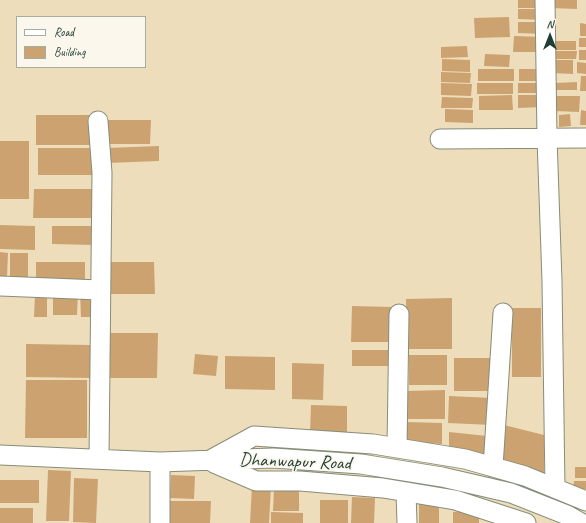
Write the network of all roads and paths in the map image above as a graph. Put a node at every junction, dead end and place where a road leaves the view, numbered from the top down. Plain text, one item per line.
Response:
1 (545, 0) edge
2 (98, 121) dead end
3 (547, 138) junction
4 (586, 138) edge
5 (440, 139) dead end
6 (0, 286) edge
7 (100, 290) junction
8 (502, 312) dead end
9 (399, 314) dead end
10 (397, 448) junction
11 (0, 455) edge
12 (99, 459) junction
13 (209, 460) junction
14 (160, 462) junction
15 (493, 467) junction
16 (555, 488) junction
17 (406, 492) junction
18 (586, 501) edge
19 (493, 518) edge
20 (160, 523) edge
21 (407, 523) edge
22 (526, 523) edge
23 (581, 523) edge

1 - 3 street
2 - 7 street
3 - 4 street
3 - 5 street
3 - 16 street
6 - 7 street
7 - 12 street
8 - 15 street
9 - 10 street
10 - 13 street
10 - 15 street
11 - 12 street, Dhanwapur Road
12 - 14 street, Dhanwapur Road
13 - 14 street, Dhanwapur Road
13 - 17 street
13 - 23 street, Dhanwapur Road
14 - 20 street
15 - 16 street
16 - 18 street
17 - 19 street
17 - 21 street
19 - 22 street

